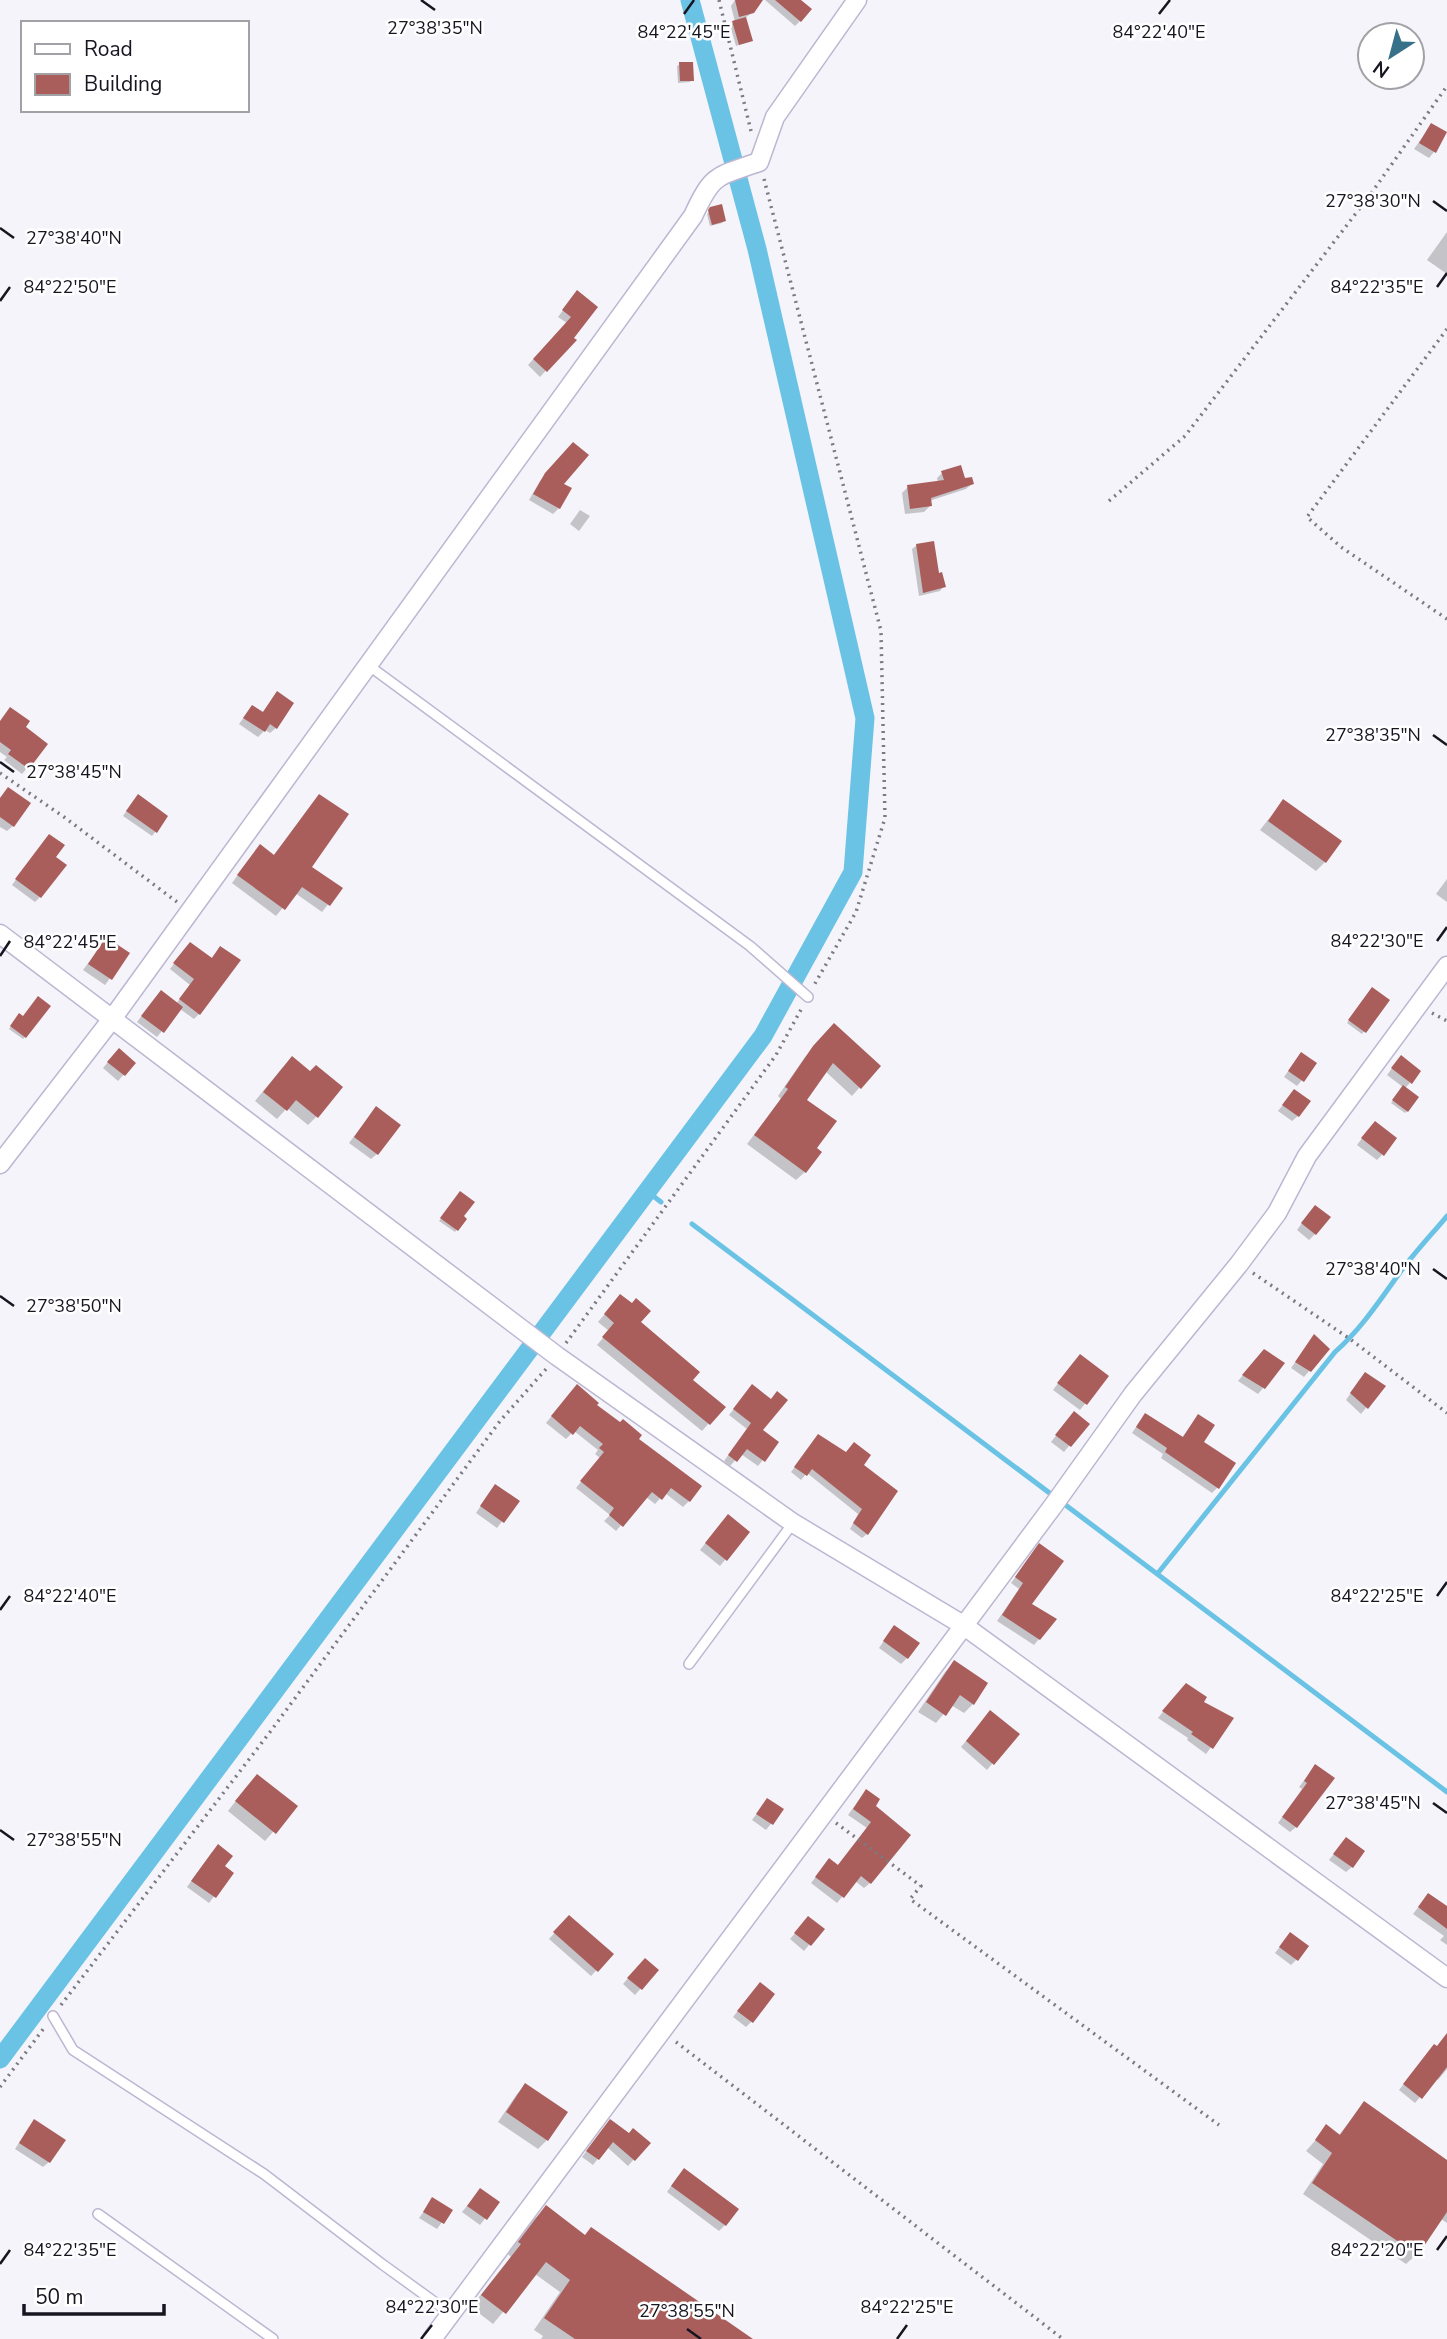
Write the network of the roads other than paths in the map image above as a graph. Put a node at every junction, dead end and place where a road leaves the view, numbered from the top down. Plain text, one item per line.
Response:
1 (857, 0) edge
2 (368, 666) junction
3 (0, 934) edge
4 (1447, 966) edge
5 (808, 997) road end
6 (112, 1019) junction
7 (0, 1164) edge
8 (793, 1523) junction
9 (963, 1625) junction
10 (689, 1664) dead end
11 (1447, 1978) edge
12 (53, 2016) road end
13 (98, 2214) dead end
14 (450, 2314) junction
15 (272, 2339) edge
16 (432, 2339) edge

1 - 2 street
2 - 5 lane
2 - 6 street
3 - 6 street
4 - 9 street
6 - 7 street
6 - 8 street
8 - 9 street
8 - 10 lane
9 - 11 street
9 - 14 street
12 - 14 lane
13 - 15 lane
14 - 16 street

